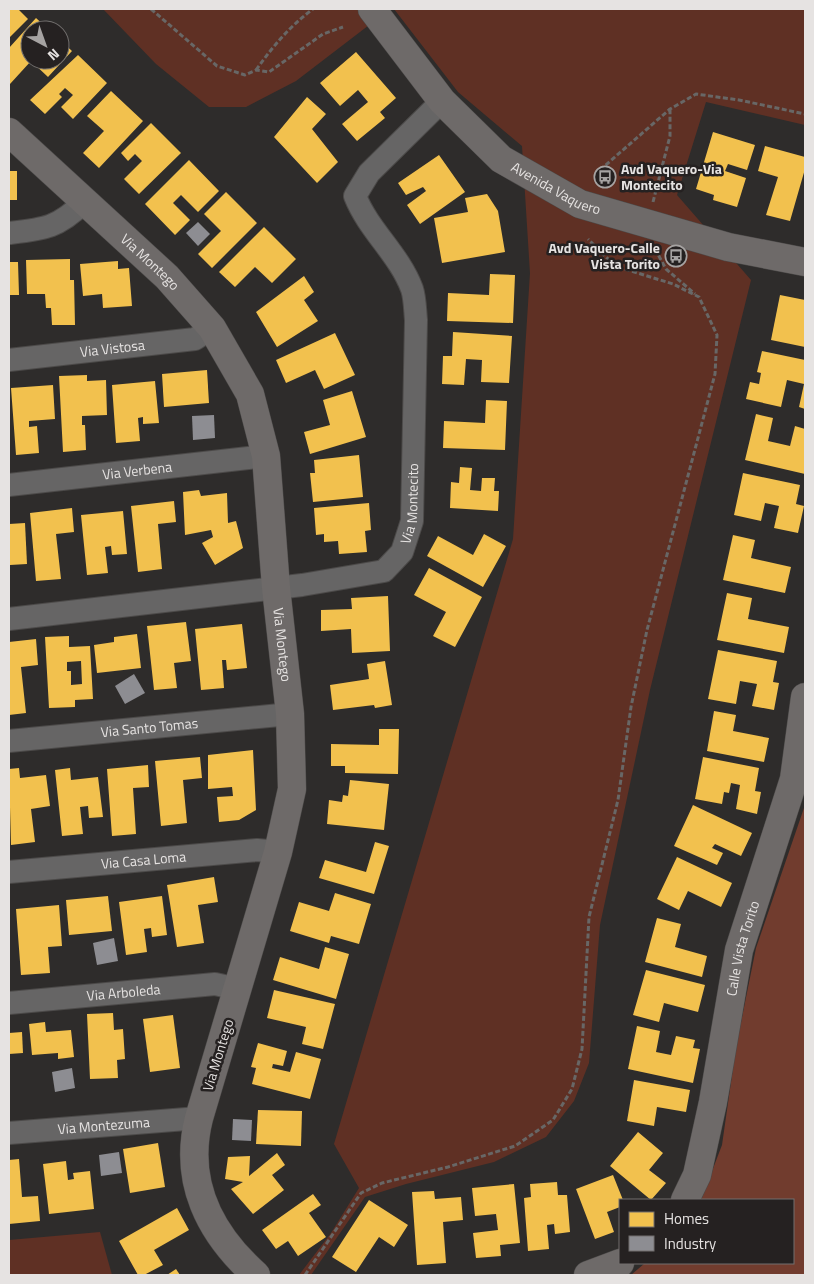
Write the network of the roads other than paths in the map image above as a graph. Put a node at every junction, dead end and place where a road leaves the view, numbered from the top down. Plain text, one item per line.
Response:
1 (372, 9) edge
2 (442, 101) junction
3 (9, 132) edge
4 (84, 202) junction
5 (9, 232) edge
6 (805, 262) edge
7 (212, 328) junction
8 (9, 360) edge
9 (266, 456) junction
10 (9, 485) edge
11 (276, 588) junction
12 (9, 619) edge
13 (805, 697) edge
14 (290, 714) junction
15 (9, 741) edge
16 (799, 779) edge
17 (278, 852) junction
18 (9, 872) edge
19 (238, 989) junction
20 (9, 1002) edge
21 (198, 1118) junction
22 (9, 1133) edge
23 (685, 1199) edge
24 (619, 1263) edge
25 (256, 1275) edge
26 (588, 1275) edge

1 - 2 street, Avenida Vaquero
2 - 6 street, Avenida Vaquero
2 - 11 street, Via Montecito
3 - 4 street, Via Montego
4 - 5 street
4 - 7 street, Via Montego
7 - 8 street, Via Vistosa
7 - 9 street, Via Montego
9 - 10 street, Via Verbena
9 - 11 street, Via Montego
11 - 12 street, Via Montecito
11 - 14 street, Via Montego
13 - 16 street, Calle Vista Torito
14 - 15 street, Via Santo Tomas
14 - 17 street, Via Montego
16 - 23 street, Calle Vista Torito
17 - 18 street, Via Casa Loma
17 - 19 street, Via Montego
19 - 20 street, Via Arboleda
19 - 21 street, Via Montego
21 - 22 street, Via Montezuma
21 - 25 street, Via Montego
24 - 26 street

